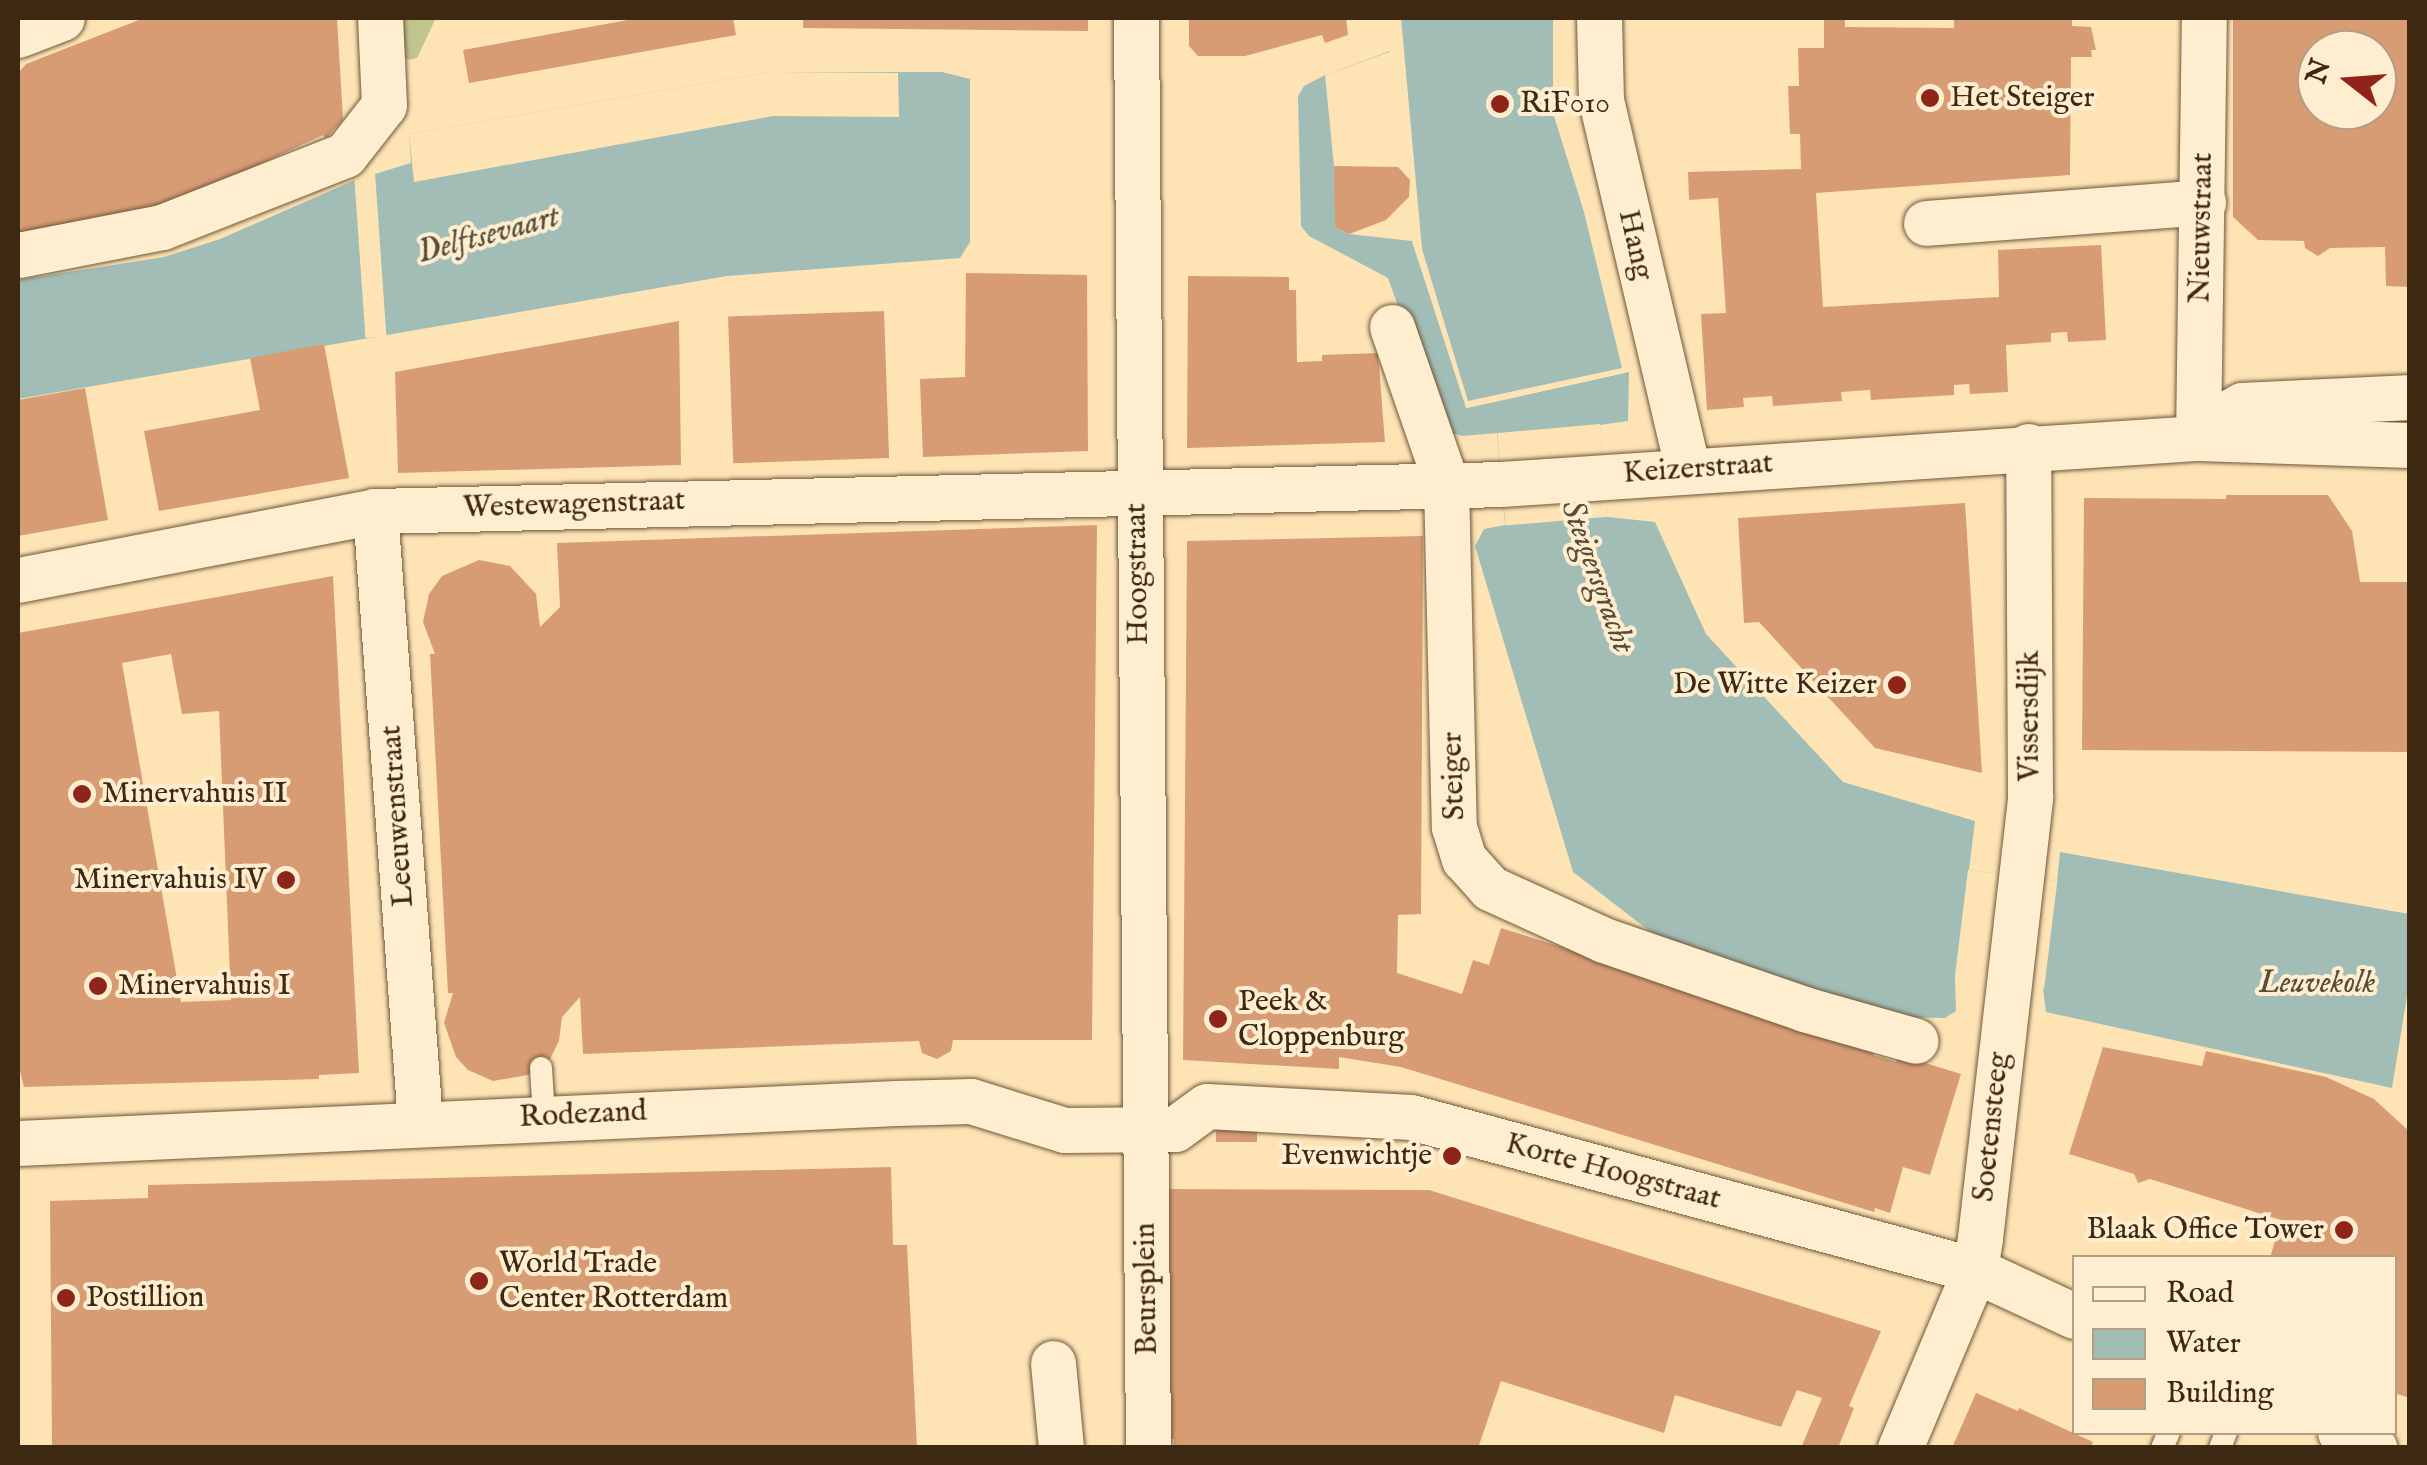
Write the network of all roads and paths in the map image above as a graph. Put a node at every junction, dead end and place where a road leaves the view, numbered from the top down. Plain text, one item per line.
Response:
1 (62, 18) edge
2 (380, 18) edge
3 (1136, 18) edge
4 (1599, 18) edge
5 (2204, 18) edge
6 (18, 35) edge
7 (2203, 202) junction
8 (1926, 223) dead end
9 (18, 256) edge
10 (1392, 327) dead end
11 (2410, 397) edge
12 (2198, 438) junction
13 (2410, 445) edge
14 (2028, 446) junction
15 (1688, 470) junction
16 (1446, 483) junction
17 (1138, 495) junction
18 (375, 511) junction
19 (18, 580) edge
20 (2008, 984) joint
21 (1916, 1041) dead end
22 (541, 1068) dead end
23 (554, 1116) junction
24 (420, 1122) junction
25 (1144, 1130) junction
26 (18, 1142) edge
27 (1975, 1270) junction
28 (2072, 1315) edge
29 (1053, 1362) dead end
30 (2347, 1435) edge
31 (1061, 1448) edge
32 (1148, 1448) edge
33 (1900, 1448) edge
34 (2376, 1448) edge

1 - 6 street
2 - 9 street
3 - 17 street, Hoogstraat
4 - 15 street, Hang
5 - 7 street, Nieuwstraat
7 - 8 street
7 - 12 street, Nieuwstraat
10 - 16 street, Steiger
11 - 12 street
12 - 13 street, Keizerstraat
12 - 14 street, Keizerstraat
14 - 15 street, Keizerstraat
14 - 20 street, Vissersdijk
15 - 16 street, Keizerstraat
16 - 17 street, Keizerstraat
16 - 21 street, Steiger
17 - 18 street, Westewagenstraat
17 - 25 street, Hoogstraat
18 - 19 street, Westewagenstraat
18 - 24 street, Leeuwenstraat
20 - 27 street, Soetensteeg
22 - 23 lane
23 - 24 street, Rodezand
23 - 25 street, Rodezand
24 - 26 street, Rodezand
25 - 27 street, Korte Hoogstraat
25 - 32 street, Beursplein
27 - 28 street, Korte Hoogstraat
27 - 33 street, Soetensteeg
29 - 31 street
30 - 34 street

